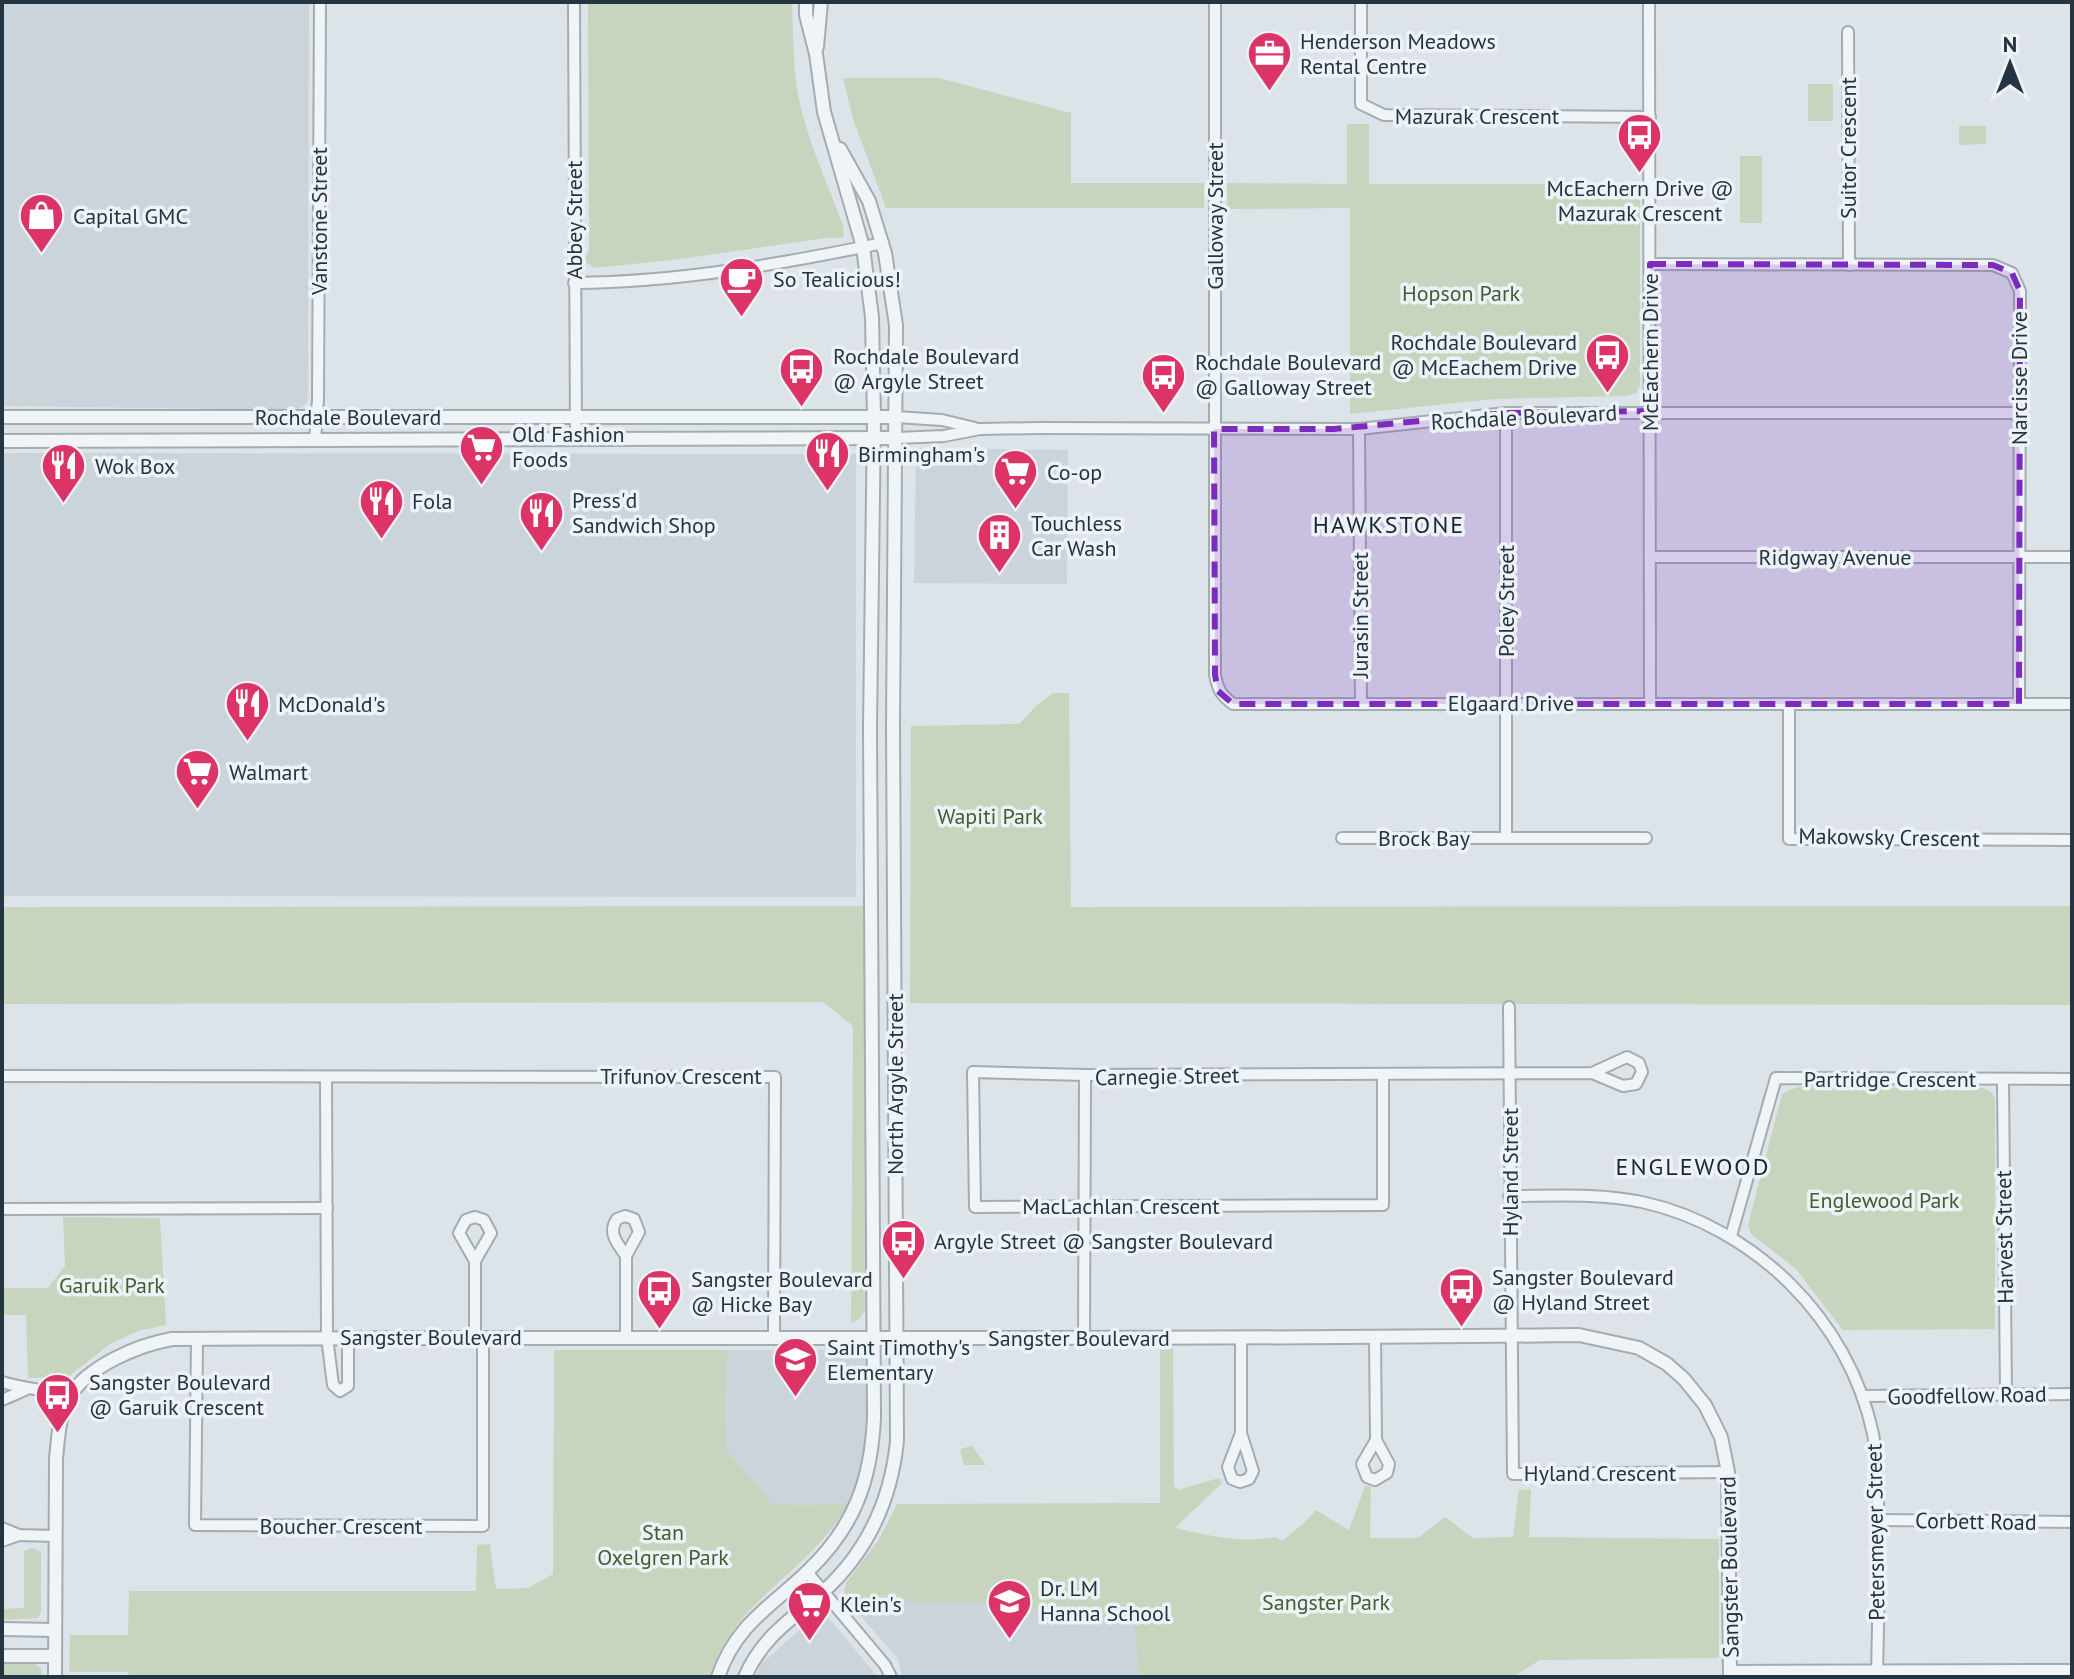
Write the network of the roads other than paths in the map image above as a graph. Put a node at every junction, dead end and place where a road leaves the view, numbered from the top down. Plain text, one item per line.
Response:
1 (320, 2) edge
2 (574, 2) edge
3 (806, 2) edge
4 (821, 2) edge
5 (1215, 2) edge
6 (1361, 2) edge
7 (1649, 2) edge
8 (1848, 32) dead end
9 (816, 54) junction
10 (1650, 117) junction
11 (834, 139) junction
12 (883, 243) junction
13 (863, 247) junction
14 (1650, 264) junction
15 (1849, 265) junction
16 (574, 283) junction
17 (1650, 411) junction
18 (1506, 413) junction
19 (2019, 413) junction
20 (2, 417) edge
21 (576, 417) junction
22 (896, 417) junction
23 (315, 418) junction
24 (874, 418) junction
25 (980, 429) junction
26 (1214, 429) junction
27 (1359, 429) junction
28 (576, 438) junction
29 (874, 438) junction
30 (896, 438) junction
31 (315, 440) junction
32 (2, 441) edge
33 (1650, 557) junction
34 (2019, 557) junction
35 (2072, 557) edge
36 (1650, 703) junction
37 (1361, 704) junction
38 (1506, 704) junction
39 (1789, 704) junction
40 (2019, 704) junction
41 (2072, 704) edge
42 (1342, 838) dead end
43 (1506, 838) junction
44 (1646, 838) dead end
45 (2072, 840) edge
46 (1509, 1007) dead end
47 (1510, 1072) junction
48 (1592, 1073) dead end
49 (1383, 1074) junction
50 (1085, 1075) junction
51 (2, 1076) edge
52 (326, 1078) junction
53 (2072, 1079) edge
54 (2003, 1080) junction
55 (1509, 1196) junction
56 (1086, 1205) junction
57 (327, 1208) junction
58 (2, 1209) edge
59 (1731, 1236) junction
60 (626, 1256) dead end
61 (475, 1261) dead end
62 (1375, 1336) junction
63 (1512, 1336) junction
64 (327, 1337) junction
65 (479, 1337) junction
66 (626, 1337) junction
67 (774, 1337) junction
68 (348, 1338) junction
69 (872, 1338) junction
70 (897, 1338) junction
71 (1084, 1338) junction
72 (1241, 1338) junction
73 (197, 1339) junction
74 (2, 1382) edge
75 (25, 1390) junction
76 (2006, 1394) junction
77 (2072, 1394) edge
78 (70, 1396) junction
79 (1862, 1396) junction
80 (2, 1400) edge
81 (1241, 1433) dead end
82 (1376, 1440) dead end
83 (1728, 1472) junction
84 (1879, 1520) junction
85 (2072, 1522) edge
86 (2, 1528) edge
87 (19, 1535) junction
88 (55, 1536) junction
89 (2, 1541) edge
90 (807, 1572) junction
91 (824, 1591) junction
92 (2, 1629) edge
93 (55, 1630) junction
94 (2, 1656) edge
95 (55, 1656) junction
96 (2072, 1670) edge
97 (1731, 1674) edge
98 (1877, 1674) edge
99 (55, 1677) edge
100 (718, 1677) edge
101 (745, 1677) edge
102 (891, 1677) edge

1 - 23 street, Vanstone Street
2 - 16 street, Abbey Street
3 - 9 street
4 - 9 street
5 - 26 street, Galloway Street
6 - 10 street, Mazurak Crescent
7 - 10 street, McEachern Drive
8 - 15 street, Suitor Crescent
9 - 11 street
10 - 14 street, McEachern Drive
11 - 12 street, North Argyle Street
11 - 13 street, North Argyle Street
12 - 13 street
12 - 22 street, North Argyle Street
13 - 16 street
13 - 24 street, North Argyle Street
14 - 15 street, Narcisse Drive
14 - 17 street, McEachern Drive
15 - 19 street, Narcisse Drive
16 - 21 street, Abbey Street
17 - 18 street, Rochdale Boulevard
17 - 19 street, Rochdale Boulevard
17 - 33 street, McEachern Drive
18 - 27 street, Rochdale Boulevard
18 - 38 street, Poley Street
19 - 34 street, Narcisse Drive
20 - 23 street, Rochdale Boulevard
21 - 23 street, Rochdale Boulevard
21 - 24 street, Rochdale Boulevard
21 - 28 street, Abbey Street
22 - 24 street, Rochdale Boulevard
22 - 25 street, Rochdale Boulevard
22 - 30 street, North Argyle Street
23 - 31 street, Vanstone Street
24 - 29 street, North Argyle Street
25 - 26 street, Rochdale Boulevard
25 - 30 street, Rochdale Boulevard
26 - 27 street, Rochdale Boulevard
26 - 37 street, Elgaard Drive
27 - 37 street, Jurasin Street
28 - 29 street, Rochdale Boulevard
28 - 31 street, Rochdale Boulevard
29 - 30 street, Rochdale Boulevard
29 - 69 street, North Argyle Street
30 - 70 street, North Argyle Street
31 - 32 street, Rochdale Boulevard
33 - 34 street, Ridgway Avenue
33 - 36 street, McEachern Drive
34 - 35 street
34 - 40 street, Narcisse Drive
36 - 38 street, Elgaard Drive
36 - 39 street, Elgaard Drive
37 - 38 street, Elgaard Drive
38 - 43 street, Poley Street
39 - 40 street, Elgaard Drive
39 - 45 street, Makowsky Crescent
40 - 41 street, Elgaard Drive
42 - 43 street, Brock Bay
43 - 44 street, Brock Bay
46 - 47 street, Hyland Street
47 - 48 street, Carnegie Street
47 - 49 street, Carnegie Street
47 - 55 street, Hyland Street
49 - 50 street, Carnegie Street
49 - 56 street, MacLachlan Crescent
50 - 56 street, Carnegie Street
50 - 56 street, MacLachlan Crescent
51 - 52 street, Trifunov Crescent
52 - 57 street
52 - 67 street, Trifunov Crescent
53 - 54 street, Partridge Crescent
54 - 59 street, Partridge Crescent
54 - 76 street, Harvest Street
55 - 59 street, Petersmeyer Street
55 - 63 street, Hyland Street
56 - 71 street, Carnegie Street
57 - 58 street
57 - 64 street
59 - 79 street, Petersmeyer Street
60 - 66 street
61 - 65 street
62 - 63 street, Sangster Boulevard
62 - 72 street, Sangster Boulevard
62 - 82 street
63 - 83 street, Sangster Boulevard
63 - 83 street, Hyland Crescent
64 - 68 street, Sangster Boulevard
64 - 68 street
64 - 73 street, Sangster Boulevard
65 - 66 street, Sangster Boulevard
65 - 68 street, Sangster Boulevard
65 - 73 street, Boucher Crescent
66 - 67 street, Sangster Boulevard
67 - 69 street, Sangster Boulevard
69 - 70 street, Sangster Boulevard
69 - 90 street, North Argyle Street
70 - 71 street, Sangster Boulevard
70 - 91 street, North Argyle Street
71 - 72 street, Sangster Boulevard
72 - 81 street
73 - 78 street, Sangster Boulevard
74 - 75 street
75 - 78 street
75 - 80 street
76 - 77 street, Goodfellow Road
76 - 79 street, Goodfellow Road
78 - 88 street
79 - 84 street, Petersmeyer Street
83 - 97 street, Sangster Boulevard
84 - 85 street, Corbett Road
84 - 98 street, Petersmeyer Street
86 - 87 street
87 - 88 street
87 - 89 street
88 - 93 street
90 - 91 street
90 - 100 street, North Argyle Street
91 - 101 street, North Argyle Street
91 - 102 street
92 - 93 street
93 - 95 street
94 - 95 street
95 - 99 street
96 - 98 street
97 - 98 street

